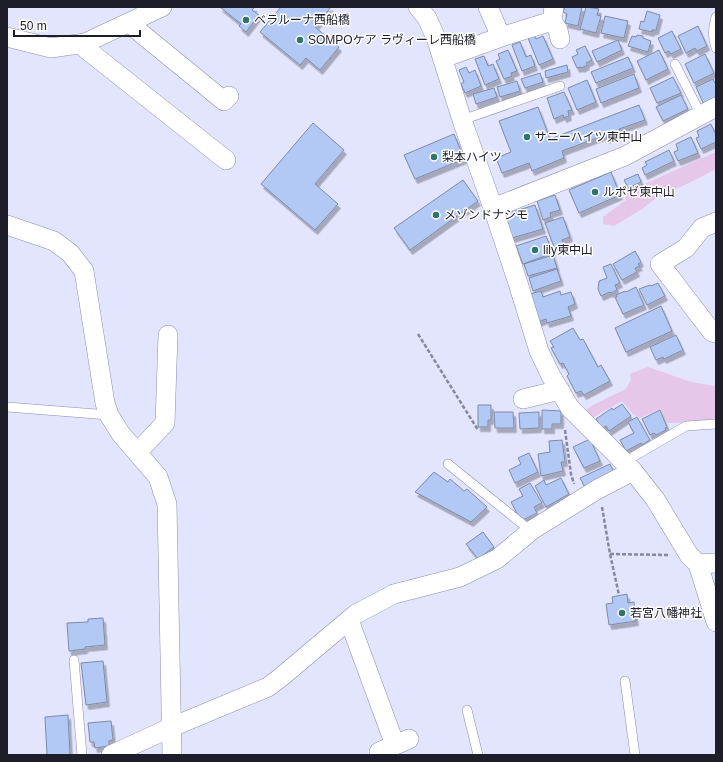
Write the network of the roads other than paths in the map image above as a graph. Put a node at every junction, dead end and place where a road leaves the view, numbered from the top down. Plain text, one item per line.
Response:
1 (162, 7) edge
2 (418, 7) edge
3 (488, 7) edge
4 (553, 14) edge
5 (716, 17) edge
6 (133, 21) junction
7 (7, 37) edge
8 (500, 37) junction
9 (560, 39) dead end
10 (85, 43) junction
11 (716, 48) edge
12 (443, 58) junction
13 (675, 64) dead end
14 (560, 86) dead end
15 (229, 96) dead end
16 (708, 111) edge
17 (462, 120) junction
18 (226, 160) dead end
19 (493, 208) junction
20 (716, 222) edge
21 (7, 225) edge
22 (716, 333) edge
23 (168, 334) dead end
24 (560, 390) junction
25 (523, 399) dead end
26 (7, 407) edge
27 (109, 415) junction
28 (716, 424) edge
29 (137, 453) junction
30 (448, 464) dead end
31 (629, 466) junction
32 (531, 531) junction
33 (701, 561) edge
34 (349, 620) junction
35 (716, 622) edge
36 (74, 660) dead end
37 (625, 681) dead end
38 (467, 710) dead end
39 (172, 727) junction
40 (394, 745) dead end
41 (82, 755) edge
42 (111, 755) edge
43 (172, 755) edge
44 (478, 755) edge
45 (634, 755) edge

1 - 6 street
2 - 12 street
3 - 8 street
4 - 8 street
4 - 9 street
5 - 11 lane
6 - 10 street
6 - 15 street
7 - 10 street
8 - 12 street
10 - 18 street
12 - 17 street
13 - 16 lane
14 - 17 lane
16 - 19 street
17 - 19 street
19 - 24 street
20 - 22 street
21 - 27 street
23 - 29 street
24 - 25 street
24 - 31 street
26 - 27 lane
27 - 29 street
28 - 31 lane
29 - 39 street
30 - 32 lane
31 - 32 street
31 - 33 street
32 - 34 street
33 - 35 street
34 - 39 street
34 - 40 street
36 - 41 lane
37 - 45 lane
38 - 44 lane
39 - 42 street
39 - 43 street

